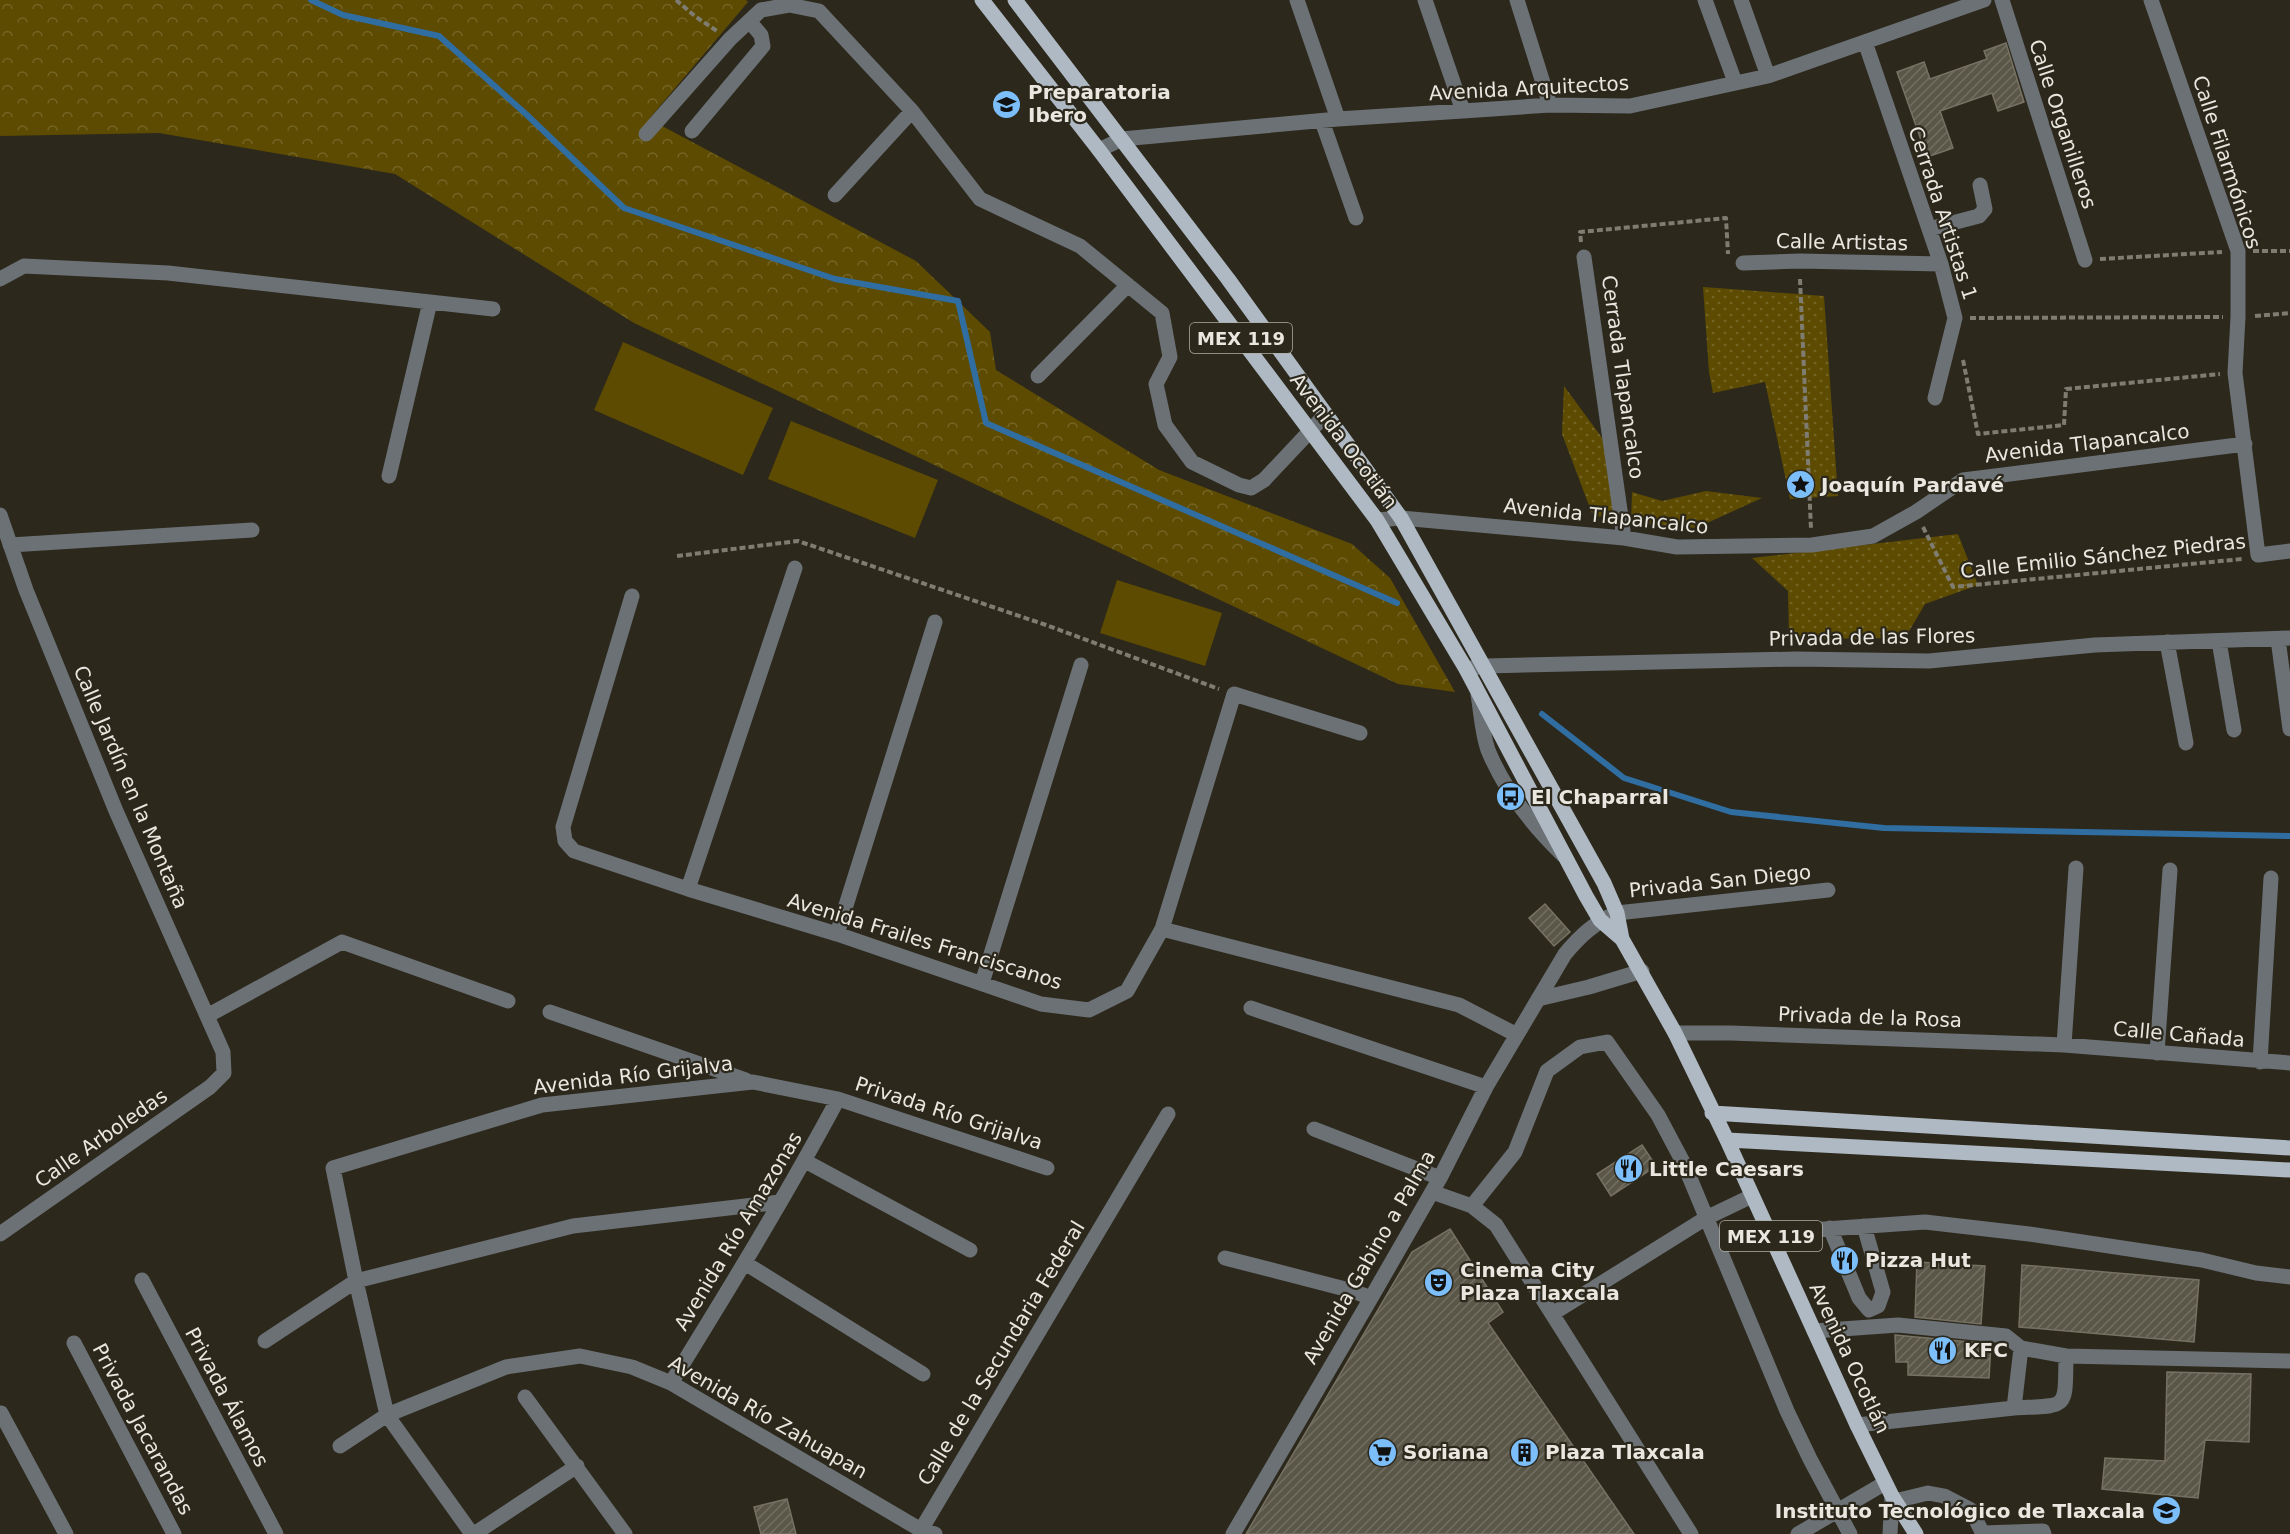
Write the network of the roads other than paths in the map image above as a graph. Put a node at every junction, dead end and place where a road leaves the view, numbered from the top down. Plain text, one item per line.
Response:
1 (982, 0) edge
2 (1016, 0) edge
3 (1297, 0) edge
4 (1425, 0) edge
5 (1517, 0) edge
6 (1706, 0) edge
7 (1741, 0) edge
8 (1984, 0) edge
9 (2002, 0) edge
10 (2151, 0) edge
11 (757, 5) edge
12 (750, 22) junction
13 (1864, 42) junction
14 (1768, 75) junction
15 (1735, 82) junction
16 (1550, 105) junction
17 (912, 111) junction
18 (1463, 111) junction
19 (1338, 119) junction
20 (1322, 121) junction
21 (692, 131) dead end
22 (646, 134) dead end
23 (1122, 139) junction
24 (1099, 150) junction
25 (1980, 185) dead end
26 (835, 195) dead end
27 (1356, 218) dead end
28 (1929, 229) junction
29 (1584, 257) dead end
30 (2085, 260) road end
31 (1736, 263) road end
32 (1941, 264) junction
33 (0, 279) edge
34 (1128, 285) junction
35 (430, 302) junction
36 (493, 309) dead end
37 (1038, 376) dead end
38 (1935, 398) dead end
39 (1326, 414) junction
40 (1310, 430) junction
41 (2245, 444) junction
42 (389, 476) dead end
43 (0, 515) edge
44 (1401, 518) junction
45 (1377, 520) junction
46 (252, 530) dead end
47 (1624, 538) junction
48 (10, 545) junction
49 (2290, 551) edge
50 (795, 568) dead end
51 (632, 597) dead end
52 (935, 622) dead end
53 (2284, 639) edge
54 (2219, 641) junction
55 (2168, 642) junction
56 (1081, 665) dead end
57 (1485, 666) junction
58 (1466, 669) junction
59 (2290, 729) edge
60 (2234, 730) dead end
61 (1360, 733) dead end
62 (2186, 743) dead end
63 (2076, 868) dead end
64 (2170, 870) dead end
65 (2271, 878) dead end
66 (688, 889) junction
67 (1828, 890) dead end
68 (1617, 913) junction
69 (1600, 920) junction
70 (1162, 929) junction
71 (837, 934) junction
72 (1622, 939) junction
73 (1642, 971) junction
74 (982, 983) junction
75 (1538, 999) junction
76 (508, 1001) dead end
77 (1251, 1008) dead end
78 (550, 1012) dead end
79 (207, 1016) junction
80 (1675, 1033) junction
81 (1516, 1035) junction
82 (2064, 1045) junction
83 (2157, 1053) junction
84 (2260, 1062) junction
85 (2290, 1063) edge
86 (224, 1073) joint
87 (753, 1082) junction
88 (1486, 1088) junction
89 (838, 1099) junction
90 (1712, 1113) junction
91 (1168, 1114) dead end
92 (1314, 1129) dead end
93 (1727, 1140) junction
94 (2290, 1148) edge
95 (805, 1161) junction
96 (1047, 1168) dead end
97 (2290, 1170) edge
98 (1440, 1178) junction
99 (1432, 1192) junction
100 (1752, 1196) junction
101 (780, 1202) junction
102 (1472, 1206) junction
103 (1706, 1218) junction
104 (1864, 1226) junction
105 (1830, 1228) junction
106 (1769, 1233) junction
107 (0, 1234) edge
108 (970, 1250) dead end
109 (1225, 1258) dead end
110 (745, 1263) junction
111 (2290, 1276) edge
112 (142, 1280) dead end
113 (356, 1281) junction
114 (1371, 1298) junction
115 (1552, 1314) junction
116 (1814, 1331) junction
117 (266, 1341) dead end
118 (74, 1343) dead end
119 (2021, 1348) junction
120 (2066, 1356) junction
121 (2290, 1361) edge
122 (923, 1374) dead end
123 (671, 1383) junction
124 (525, 1397) dead end
125 (2014, 1408) junction
126 (1, 1413) edge
127 (387, 1415) junction
128 (1857, 1425) junction
129 (340, 1446) dead end
130 (577, 1466) junction
131 (1891, 1493) junction
132 (1837, 1510) junction
133 (928, 1532) edge
134 (1989, 1533) edge
135 (66, 1534) edge
136 (174, 1534) edge
137 (276, 1534) edge
138 (473, 1534) edge
139 (625, 1534) edge
140 (1233, 1534) edge
141 (1691, 1534) edge
142 (1798, 1534) edge
143 (1850, 1534) edge
144 (1890, 1534) edge
145 (1916, 1534) edge
146 (2044, 1534) edge

1 - 24 main road, Avenida Ocotlán / MEX 119
2 - 23 main road, Avenida Ocotlán / MEX 119
3 - 19 street
4 - 18 street
5 - 16 street
6 - 15 street
7 - 14 street
8 - 13 street, Avenida Arquitectos
9 - 30 street, Calle Organilleros
10 - 41 street, Calle Filarmónicos
11 - 12 street
11 - 17 street
12 - 21 street
12 - 22 street
13 - 14 street, Avenida Arquitectos
13 - 28 street, Cerrada Artistas 1
14 - 15 street, Avenida Arquitectos
15 - 16 street, Avenida Arquitectos
16 - 18 street, Avenida Arquitectos
17 - 26 street
17 - 34 street
18 - 19 street, Avenida Arquitectos
19 - 20 street, Avenida Arquitectos
20 - 23 street, Avenida Arquitectos
20 - 27 street
23 - 24 street, Avenida Arquitectos
23 - 39 main road, Avenida Ocotlán / MEX 119
24 - 40 main road, Avenida Ocotlán / MEX 119
25 - 28 street
28 - 32 street, Cerrada Artistas 1
29 - 47 street, Cerrada Tlapancalco
31 - 32 street, Calle Artistas
32 - 38 street, Cerrada Artistas 1
33 - 35 street
34 - 37 street
34 - 40 street
35 - 36 street
35 - 42 street
39 - 40 street
39 - 44 main road, Avenida Ocotlán / MEX 119
40 - 45 main road, Avenida Ocotlán / MEX 119
41 - 47 street, Avenida Tlapancalco
41 - 49 street, Calle Filarmónicos
43 - 48 street, Calle Jardín en la Montaña
44 - 45 street, Avenida Tlapancalco
44 - 47 street, Avenida Tlapancalco
44 - 57 main road, Avenida Ocotlán / MEX 119
45 - 58 main road, Avenida Ocotlán / MEX 119
46 - 48 street
48 - 79 street, Calle Jardín en la Montaña
50 - 66 street
51 - 66 street, Avenida Frailes Franciscanos
52 - 71 street
53 - 54 street, Privada de las Flores
53 - 59 street
54 - 55 street, Privada de las Flores
54 - 60 street
55 - 57 street, Privada de las Flores
55 - 62 street
56 - 74 street
57 - 58 street, Privada de las Flores
57 - 68 main road, Avenida Ocotlán / MEX 119
58 - 69 main road, Avenida Ocotlán / MEX 119
61 - 70 street, Avenida Frailes Franciscanos
63 - 82 street
64 - 83 street
65 - 84 street
66 - 71 street, Avenida Frailes Franciscanos
67 - 68 street, Privada San Diego
68 - 69 street, Avenida Gabino a Palma
68 - 72 main road, Avenida Ocotlán / MEX 119
69 - 72 main road, Avenida Ocotlán / MEX 119
69 - 75 street, Avenida Gabino a Palma
70 - 74 street, Avenida Frailes Franciscanos
70 - 81 street
71 - 74 street, Avenida Frailes Franciscanos
72 - 73 main road, Avenida Ocotlán / MEX 119
73 - 75 street
73 - 80 main road, Avenida Ocotlán / MEX 119
75 - 81 street, Avenida Gabino a Palma
76 - 79 street
77 - 88 street
78 - 87 street
79 - 86 street, Calle Jardín en la Montaña
80 - 82 street, Privada de la Rosa
80 - 90 main road, Avenida Ocotlán / MEX 119
81 - 88 street, Avenida Gabino a Palma
82 - 83 street, Calle Cañada
83 - 84 street, Calle Cañada
84 - 85 street, Calle Cañada
86 - 107 street, Calle Arboledas
87 - 89 street, Avenida Río Grijalva
87 - 113 street, Avenida Río Grijalva
88 - 98 street, Avenida Gabino a Palma
89 - 95 street, Avenida Río Amazonas
89 - 96 street, Privada Río Grijalva
90 - 93 main road, Avenida Ocotlán / MEX 119
90 - 94 main road
91 - 133 street, Calle de la Secundaria Federal
92 - 98 street
93 - 97 main road
93 - 100 main road, Avenida Ocotlán / MEX 119
95 - 101 street, Avenida Río Amazonas
95 - 108 street
98 - 99 street, Avenida Gabino a Palma
99 - 102 street
99 - 114 street, Avenida Gabino a Palma
100 - 103 street
100 - 106 main road, Avenida Ocotlán / MEX 119
101 - 110 street, Avenida Río Amazonas
101 - 113 street
102 - 103 street
102 - 115 street
103 - 115 street
103 - 132 street
104 - 105 street
104 - 105 street
104 - 111 street
105 - 106 street
106 - 116 main road, Avenida Ocotlán / MEX 119
109 - 114 street
110 - 122 street
110 - 123 street, Avenida Río Amazonas
112 - 137 street, Privada Álamos
113 - 117 street
113 - 127 street
114 - 140 street, Avenida Gabino a Palma
115 - 141 street
116 - 119 street
116 - 128 main road, Avenida Ocotlán / MEX 119
118 - 136 street, Privada Jacarandas
119 - 120 street
119 - 125 street
120 - 121 street
120 - 125 street
123 - 127 street, Avenida Río Zahuapan
123 - 133 street, Avenida Río Zahuapan
124 - 130 street
125 - 128 street
126 - 135 street
127 - 129 street, Avenida Río Zahuapan
127 - 138 street
128 - 131 main road, Avenida Ocotlán / MEX 119
130 - 138 street
130 - 139 street
131 - 132 street
131 - 134 street
131 - 144 street
131 - 145 main road, Avenida Ocotlán / MEX 119
132 - 142 street
132 - 143 street
134 - 146 street

